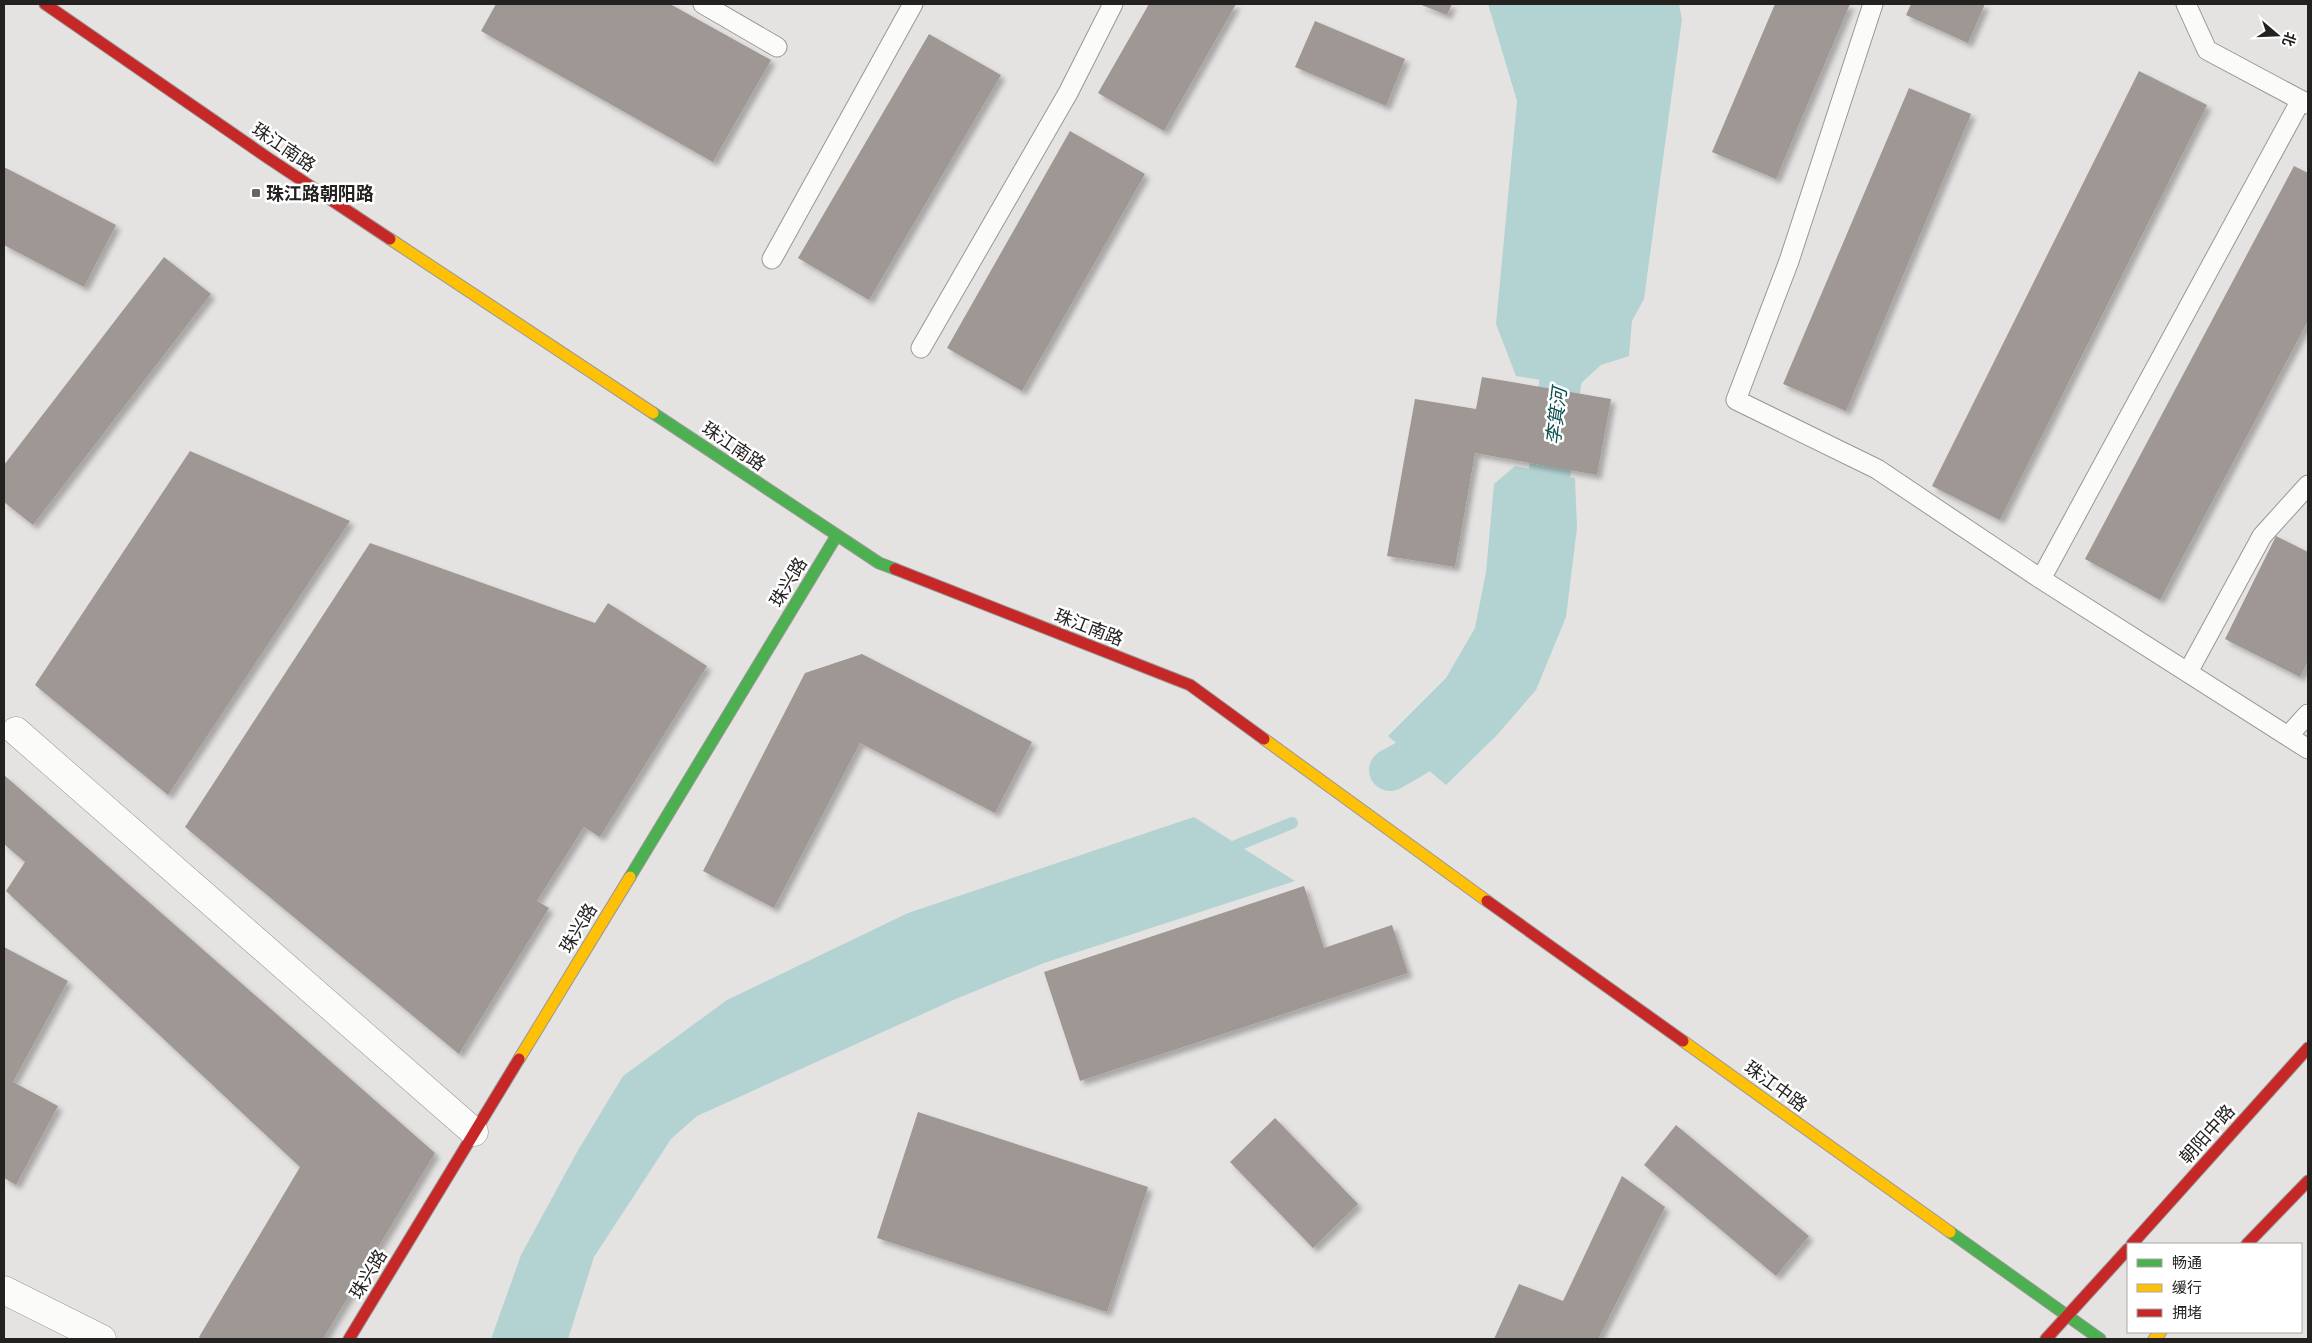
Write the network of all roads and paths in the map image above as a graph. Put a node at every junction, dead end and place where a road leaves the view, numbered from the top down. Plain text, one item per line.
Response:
1 (45, 4) edge
2 (703, 4) edge
3 (913, 4) edge
4 (1113, 4) edge
5 (1873, 4) edge
6 (2186, 4) edge
7 (777, 47) dead end
8 (2305, 102) edge
9 (772, 258) dead end
10 (922, 348) dead end
11 (2308, 485) edge
12 (837, 535) junction
13 (2041, 578) junction
14 (2188, 672) junction
15 (2308, 714) edge
16 (16, 731) dead end
17 (2288, 736) junction
18 (2308, 749) edge
19 (1431, 861) joint
20 (2308, 1048) edge
21 (474, 1132) junction
22 (2308, 1181) edge
23 (2133, 1243) edge
24 (2248, 1243) edge
25 (2127, 1250) edge
26 (4, 1290) edge
27 (2068, 1316) junction
28 (102, 1339) edge
29 (349, 1339) edge
30 (2046, 1339) edge
31 (2100, 1339) edge

1 - 12 street, 珠江南路
2 - 7 lane
3 - 9 lane
4 - 10 lane
5 - 13 lane
6 - 8 lane
8 - 13 lane
11 - 14 lane
12 - 19 street, 珠江南路
12 - 21 street, 珠兴路
13 - 14 lane
14 - 17 lane
15 - 17 lane
16 - 21 street
17 - 18 lane
19 - 27 street, 珠江中路
20 - 23 street, 朝阳中路
21 - 29 street, 珠兴路
22 - 24 street
25 - 27 street
26 - 28 street
27 - 30 street
27 - 31 street, 珠江中路

